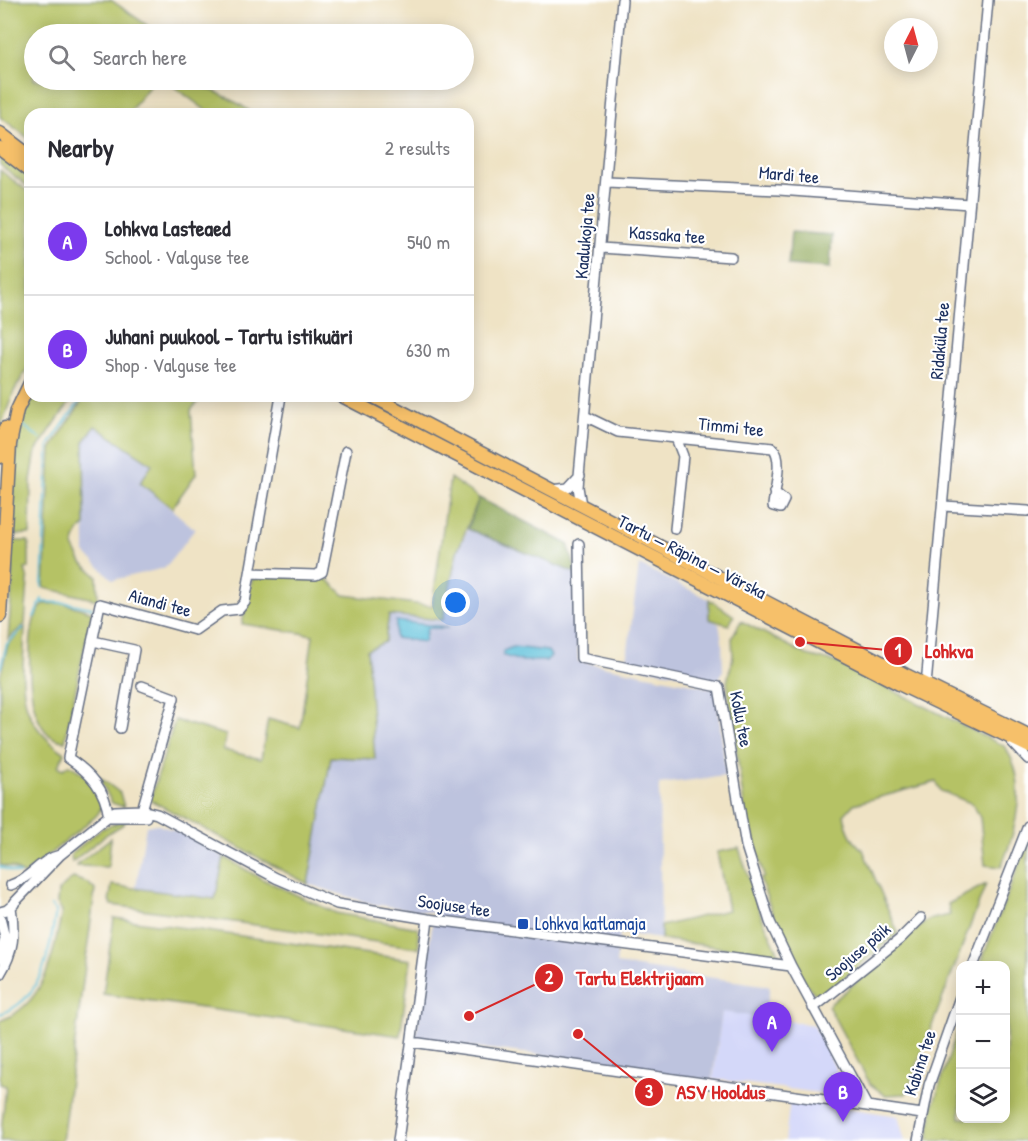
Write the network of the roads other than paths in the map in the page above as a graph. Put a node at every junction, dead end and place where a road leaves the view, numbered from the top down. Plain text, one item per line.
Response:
1 (622, 0) edge
2 (988, 0) edge
3 (0, 133) edge
4 (0, 148) edge
5 (24, 151) edge
6 (24, 166) edge
7 (607, 182) junction
8 (969, 204) junction
9 (601, 248) junction
10 (730, 257) dead end
11 (24, 385) edge
12 (24, 398) edge
13 (280, 402) edge
14 (354, 402) edge
15 (383, 402) edge
16 (587, 417) junction
17 (676, 438) junction
18 (346, 451) dead end
19 (0, 457) edge
20 (580, 475) junction
21 (552, 490) junction
22 (774, 492) dead end
23 (581, 505) junction
24 (943, 506) junction
25 (1028, 511) edge
26 (675, 529) dead end
27 (579, 544) dead end
28 (250, 573) junction
29 (0, 616) edge
30 (93, 641) junction
31 (926, 685) junction
32 (142, 686) dead end
33 (981, 725) junction
34 (120, 728) dead end
35 (1028, 735) edge
36 (1028, 746) edge
37 (1028, 759) edge
38 (140, 813) junction
39 (109, 817) junction
40 (1028, 826) edge
41 (60, 855) junction
42 (13, 904) junction
43 (0, 912) edge
44 (0, 918) edge
45 (921, 918) dead end
46 (428, 919) junction
47 (0, 959) edge
48 (975, 961) edge
49 (791, 966) junction
50 (0, 974) edge
51 (813, 1008) junction
52 (956, 1008) edge
53 (412, 1042) junction
54 (867, 1106) junction
55 (922, 1114) junction
56 (399, 1141) edge
57 (918, 1141) edge

1 - 7 street, Kaalukoja tee
2 - 8 street, Ridaküla tee
3 - 5 main road
4 - 6 main road
7 - 8 street, Mardi tee
7 - 9 street, Kaalukoja tee
8 - 24 street, Ridaküla tee
9 - 10 street, Kassaka tee
9 - 16 street, Kaalukoja tee
11 - 19 main road
12 - 29 main road
13 - 28 street, Aiandi tee
14 - 33 main road, Tartu — Räpina — Värska
15 - 21 main road, Tartu — Räpina — Värska
16 - 17 street, Timmi tee
16 - 20 street, Kaalukoja tee
17 - 22 street, Timmi tee
17 - 26 street, Timmi tee
18 - 28 street
20 - 21 street
20 - 23 street, Kaalukoja tee
21 - 23 main road, Tartu — Räpina — Värska
23 - 31 main road, Tartu — Räpina — Värska
24 - 25 street
24 - 31 street, Ridaküla tee
27 - 49 street, Kollu tee
28 - 30 street, Aiandi tee
30 - 34 street
30 - 39 street, Aiandi tee
31 - 35 main road, Tartu — Räpina — Värska
32 - 38 street
33 - 36 main road, Tartu — Räpina — Värska
33 - 37 street
38 - 39 street, Soojuse tee
38 - 46 street, Soojuse tee
39 - 41 street
40 - 48 street
41 - 42 street
41 - 42 street
42 - 43 street
42 - 50 street
44 - 47 street
45 - 51 street, Soojuse põik
46 - 49 street, Soojuse tee
46 - 53 street
49 - 51 street
51 - 54 street
52 - 55 street, Kabina tee
53 - 54 street
53 - 56 street
54 - 55 street
55 - 57 street, Kabina tee

